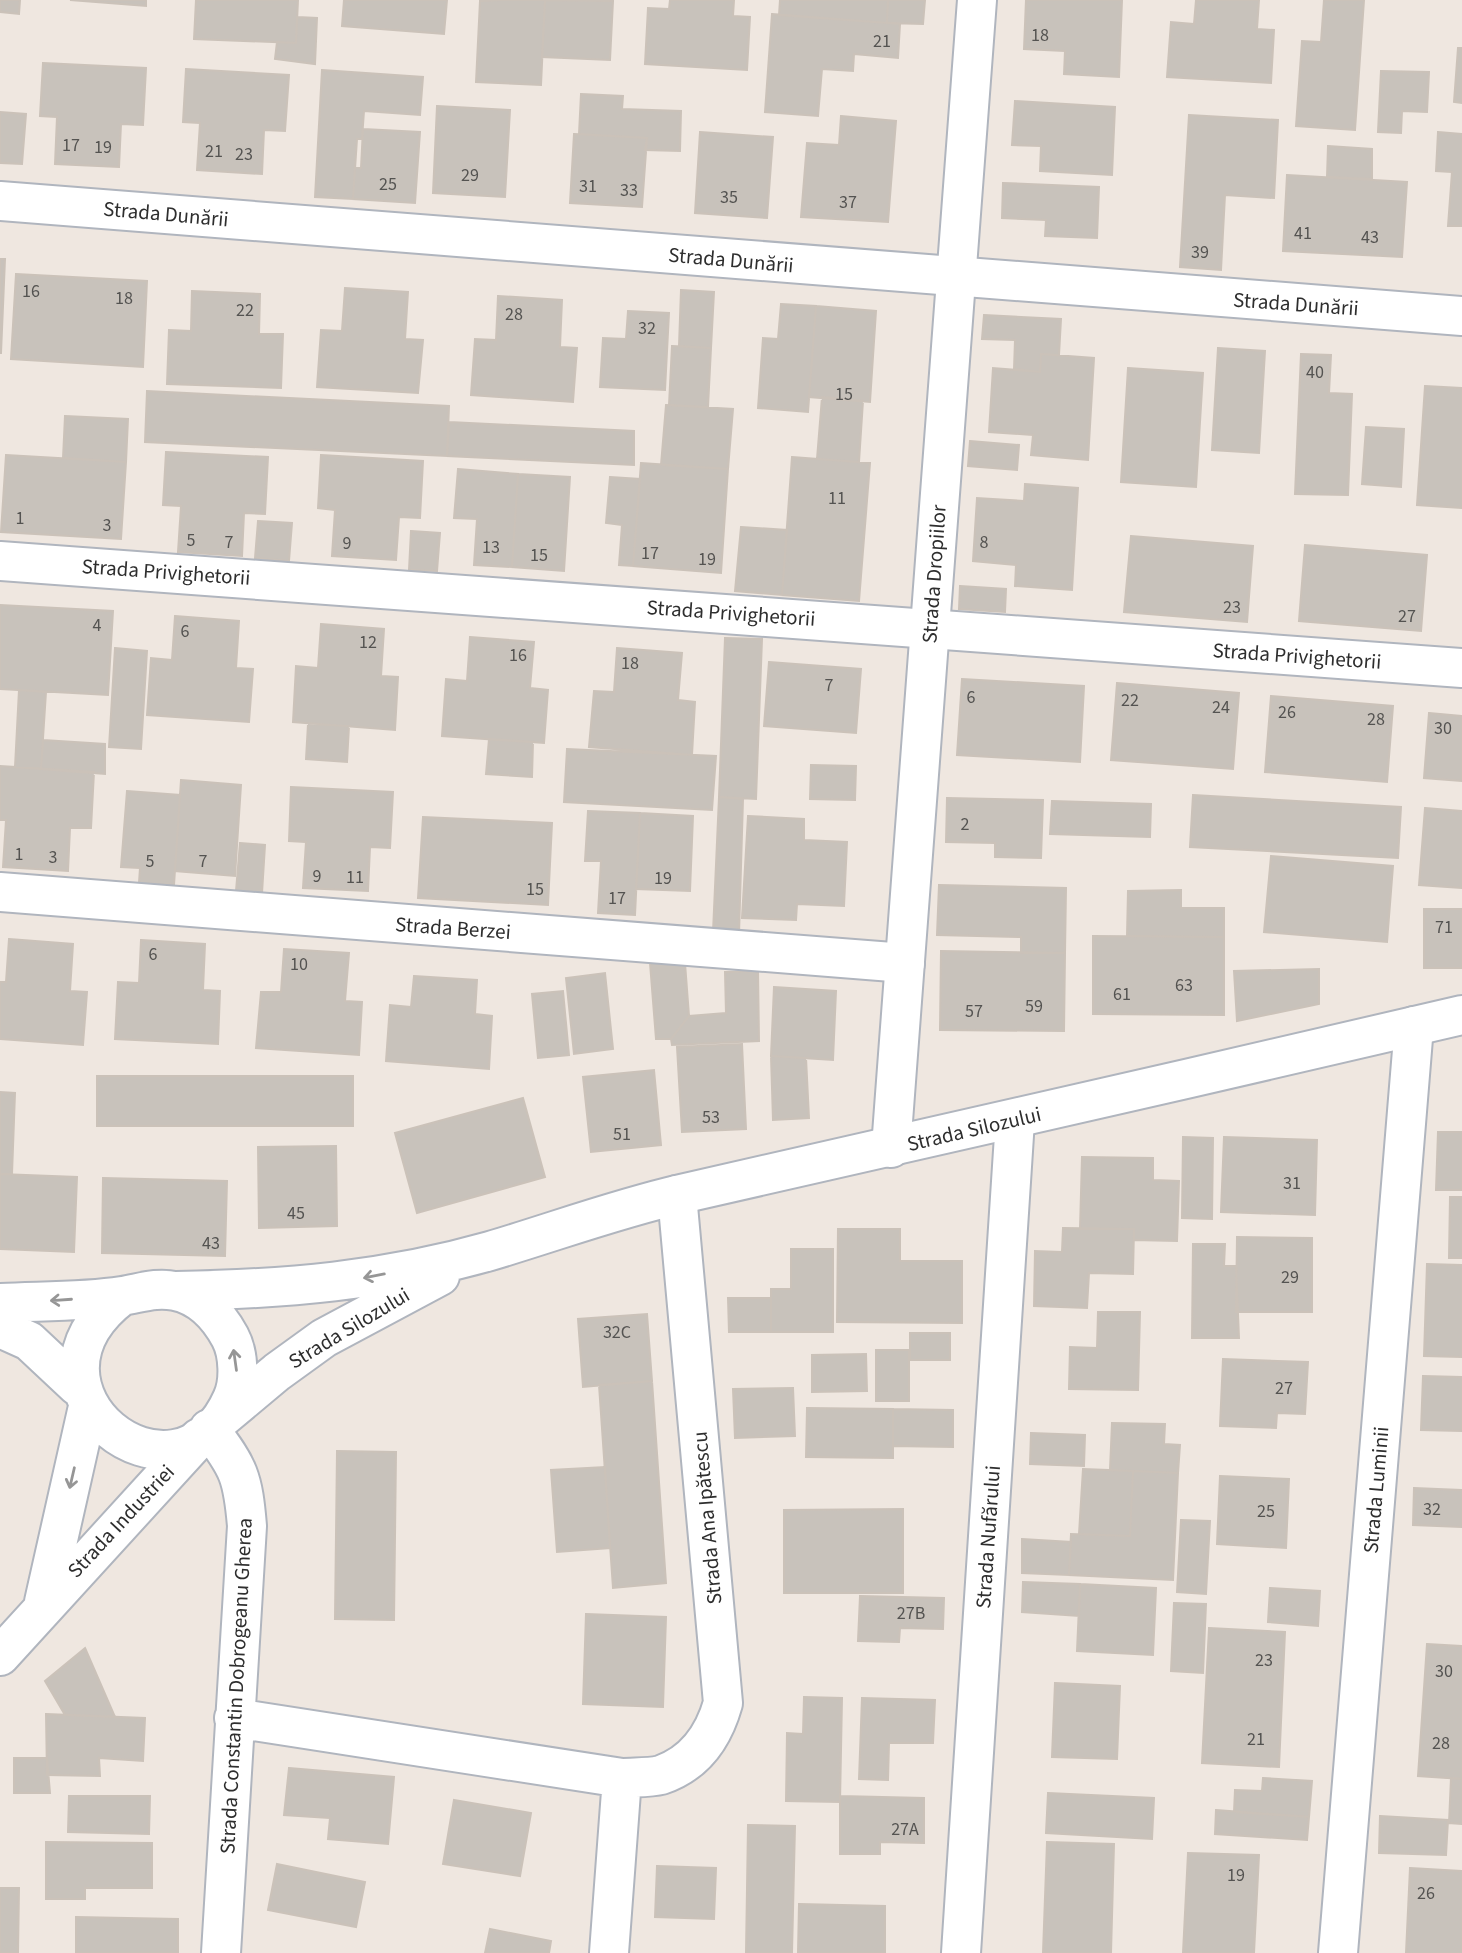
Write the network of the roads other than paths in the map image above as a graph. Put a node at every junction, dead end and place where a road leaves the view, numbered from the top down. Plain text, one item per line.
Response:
1 (977, 0) edge
2 (0, 201) edge
3 (956, 279) junction
4 (1462, 316) edge
5 (0, 561) edge
6 (930, 627) junction
7 (1462, 668) edge
8 (0, 892) edge
9 (905, 963) junction
10 (1462, 1015) edge
11 (1414, 1026) junction
12 (1015, 1120) junction
13 (891, 1148) junction
14 (677, 1195) junction
15 (489, 1251) junction
16 (176, 1291) junction
17 (122, 1296) junction
18 (0, 1303) edge
19 (0, 1328) edge
20 (82, 1399) junction
21 (209, 1430) junction
22 (44, 1604) junction
23 (0, 1656) edge
24 (234, 1718) junction
25 (622, 1778) junction
26 (221, 1953) edge
27 (609, 1953) edge
28 (961, 1953) edge
29 (1338, 1953) edge

1 - 3 street, Strada Dropiilor
2 - 3 street, Strada Dunării
3 - 4 street, Strada Dunării
3 - 6 street, Strada Dropiilor
5 - 6 street, Strada Privighetorii
6 - 7 street, Strada Privighetorii
6 - 9 street, Strada Dropiilor
8 - 9 street, Strada Berzei
9 - 13 street, Strada Dropiilor
10 - 11 street, Strada Silozului
11 - 12 street, Strada Silozului
11 - 29 street, Strada Luminii
12 - 13 street, Strada Silozului
12 - 28 street, Strada Nufărului
13 - 14 street, Strada Silozului
14 - 15 street, Strada Silozului
14 - 25 street, Strada Ana Ipătescu
15 -> 16 street, Strada Silozului
15 - 21 street, Strada Silozului
16 - 17 street, Strada Silozului
21 -> 16 street, Strada Silozului
17 -> 18 street, Strada Silozului
17 - 20 street, Strada Silozului
19 - 20 street, Strada Silozului
20 - 21 street, Strada Silozului
20 -> 22 street, Strada Industriei
21 - 22 street, Strada Industriei
21 - 24 street, Strada Constantin Dobrogeanu Gherea
22 - 23 street, Strada Industriei
24 - 25 street, Strada Ana Ipătescu
24 - 26 street, Strada Constantin Dobrogeanu Gherea
25 - 27 street

